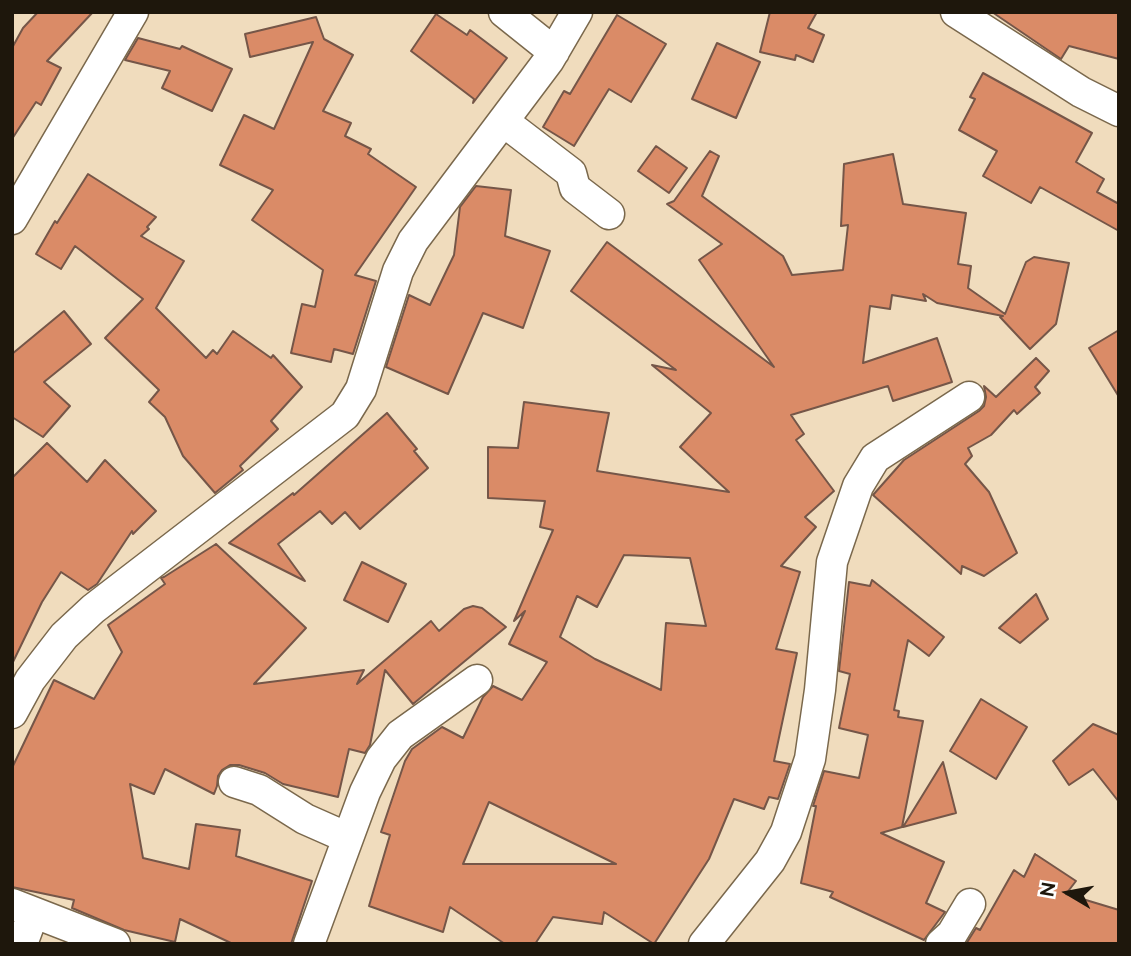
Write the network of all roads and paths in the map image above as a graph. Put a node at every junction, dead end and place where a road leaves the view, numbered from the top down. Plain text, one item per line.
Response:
1 (133, 12) edge
2 (504, 12) edge
3 (577, 12) edge
4 (956, 12) edge
5 (554, 52) junction
6 (1119, 111) edge
7 (503, 121) junction
8 (609, 214) dead end
9 (12, 219) edge
10 (969, 397) dead end
11 (477, 680) dead end
12 (12, 713) edge
13 (234, 782) dead end
14 (348, 838) junction
15 (970, 904) dead end
16 (23, 909) edge
17 (22, 944) edge
18 (115, 944) edge
19 (309, 944) edge
20 (704, 944) edge
21 (941, 944) edge

1 - 9 street
2 - 5 street
3 - 5 street
4 - 6 street
5 - 7 street
7 - 8 street
7 - 12 street
10 - 20 street
11 - 14 street
13 - 14 street
14 - 19 street
15 - 21 street
16 - 17 street
16 - 18 street

